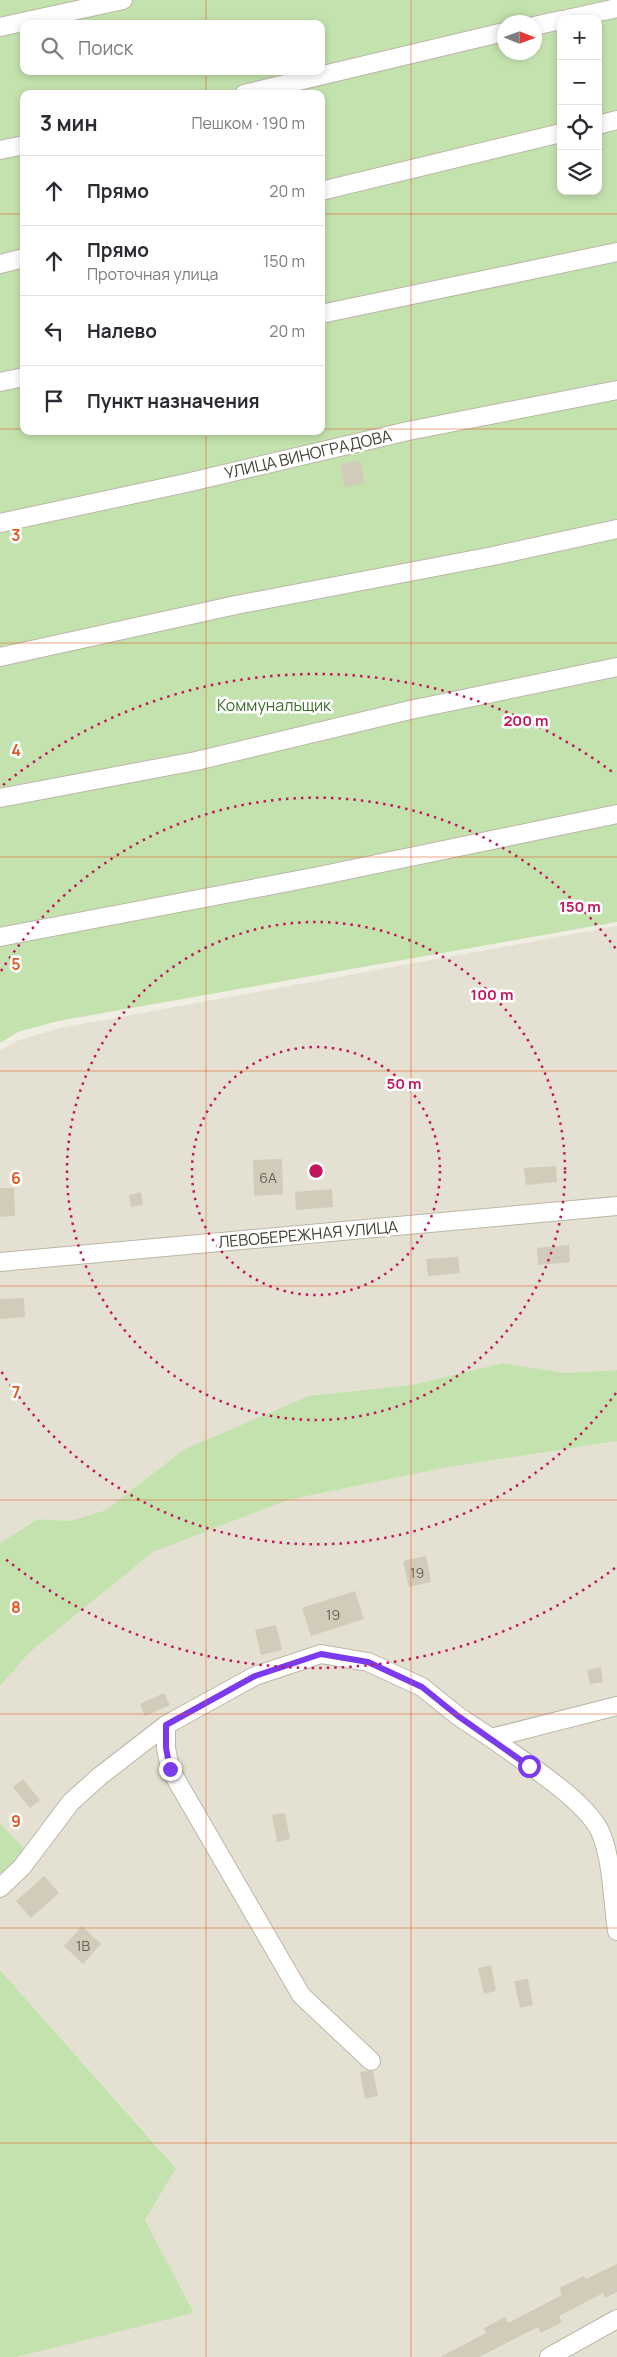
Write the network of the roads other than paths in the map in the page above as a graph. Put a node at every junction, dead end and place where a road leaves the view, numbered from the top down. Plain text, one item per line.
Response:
1 (123, 0) edge
2 (617, 8) edge
3 (585, 15) edge
4 (32, 20) edge
5 (557, 21) edge
6 (20, 23) edge
7 (542, 24) edge
8 (0, 27) edge
9 (497, 34) edge
10 (324, 75) edge
11 (325, 75) edge
12 (261, 90) edge
13 (617, 120) edge
14 (602, 124) edge
15 (557, 134) edge
16 (20, 146) edge
17 (0, 150) edge
18 (325, 190) edge
19 (617, 252) edge
20 (20, 259) edge
21 (0, 264) edge
22 (325, 313) edge
23 (20, 378) edge
24 (0, 382) edge
25 (617, 390) edge
26 (0, 523) edge
27 (617, 529) edge
28 (0, 657) edge
29 (617, 667) edge
30 (0, 798) edge
31 (617, 814) edge
32 (0, 937) edge
33 (617, 1206) edge
34 (0, 1262) edge
35 (617, 1706) edge
36 (166, 1725) junction
37 (491, 1738) junction
38 (0, 1888) edge
39 (617, 1931) edge
40 (371, 2061) dead end
41 (617, 2319) edge
42 (549, 2357) edge

1 - 4 street
2 - 3 street
5 - 7 street
6 - 8 street
9 - 11 street
10 - 12 street
13 - 14 street
15 - 18 street
16 - 17 street
19 - 22 street
20 - 21 street
23 - 24 street
25 - 26 street, УЛИЦА ВИНОГРАДОВА
27 - 28 street
29 - 30 street
31 - 32 street
33 - 34 street, ЛЕВОБЕРЕЖНАЯ УЛИЦА
35 - 37 street
36 - 37 street
36 - 38 street
36 - 40 street
37 - 39 street
41 - 42 street

